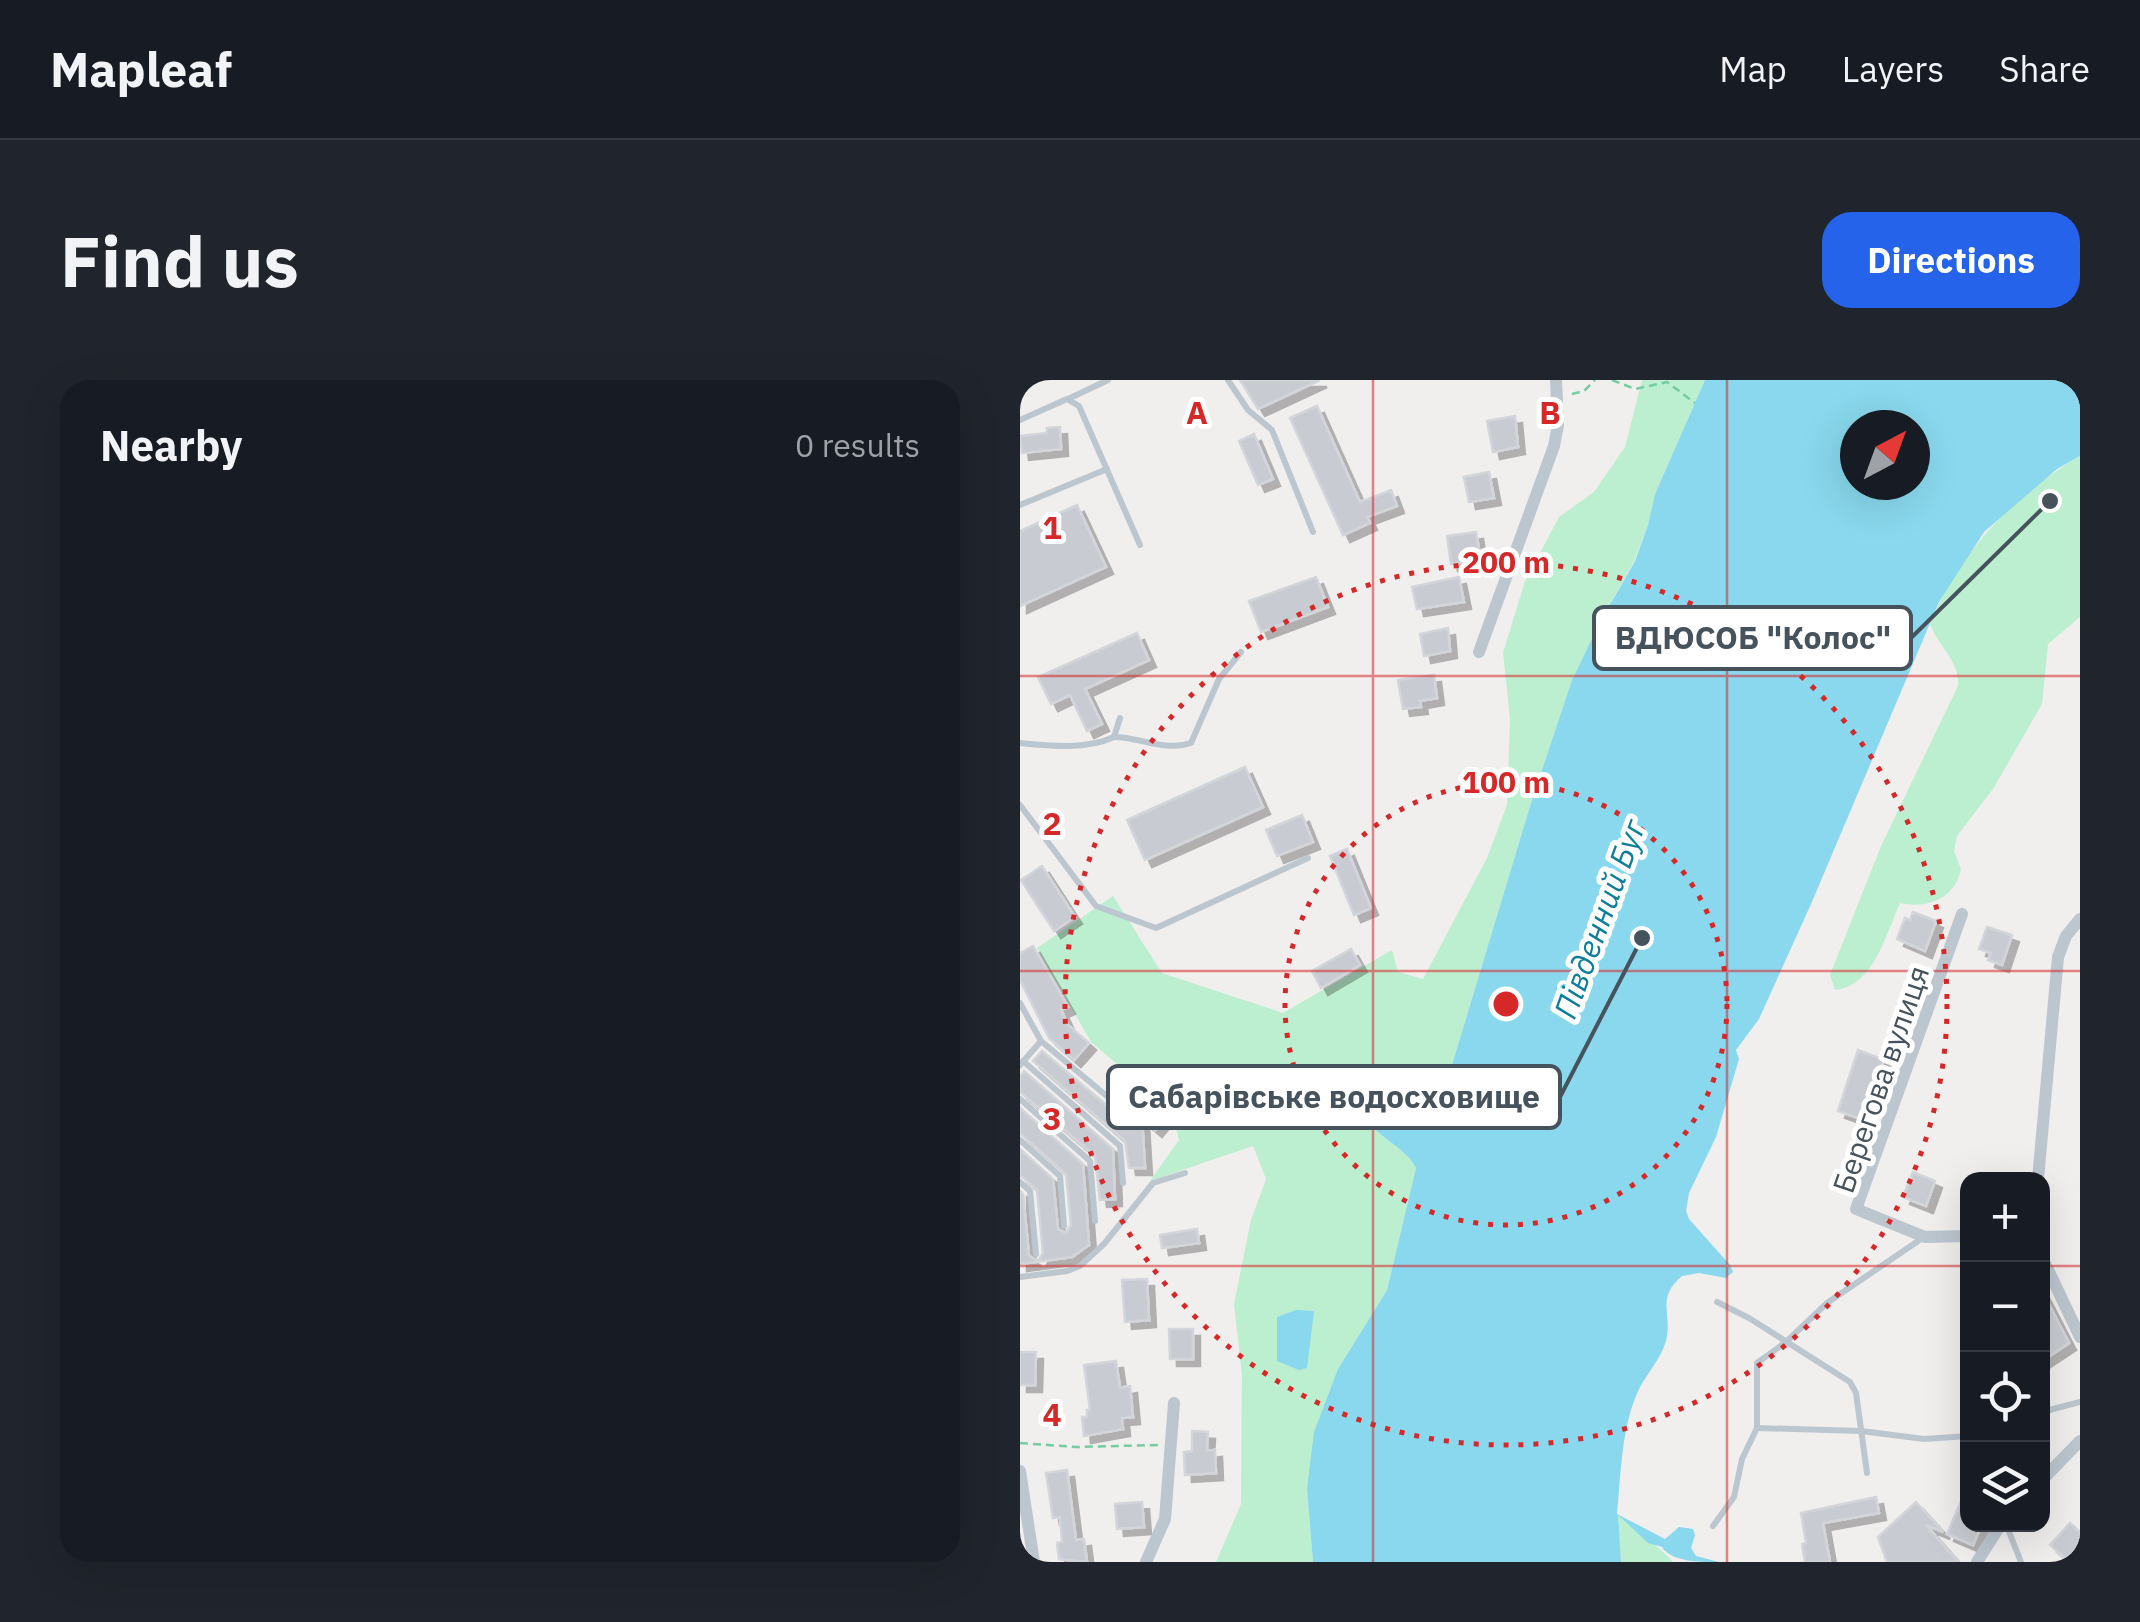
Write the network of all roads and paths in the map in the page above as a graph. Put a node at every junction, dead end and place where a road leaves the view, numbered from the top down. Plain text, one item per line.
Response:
1 (1106, 380) edge
2 (1228, 380) edge
3 (1556, 380) edge
4 (1595, 380) edge
5 (1612, 380) edge
6 (1580, 393) dead end
7 (1067, 399) junction
8 (1694, 403) dead end
9 (1020, 420) edge
10 (1107, 469) junction
11 (1020, 505) edge
12 (1314, 532) dead end
13 (1140, 544) dead end
14 (1241, 652) dead end
15 (1479, 652) dead end
16 (1120, 718) dead end
17 (1114, 737) junction
18 (1020, 743) edge
19 (1020, 805) edge
20 (1308, 858) dead end
21 (1962, 914) dead end
22 (2080, 919) edge
23 (1020, 1003) edge
24 (1041, 1041) junction
25 (1022, 1063) edge
26 (1020, 1099) edge
27 (1133, 1118) dead end
28 (1020, 1140) edge
29 (2039, 1172) edge
30 (1185, 1174) dead end
31 (1020, 1182) edge
32 (1123, 1183) dead end
33 (1095, 1220) dead end
34 (1064, 1226) dead end
35 (1960, 1236) edge
36 (1925, 1237) junction
37 (1036, 1254) dead end
38 (2044, 1262) edge
39 (1020, 1277) edge
40 (1717, 1302) dead end
41 (2080, 1337) edge
42 (1786, 1342) junction
43 (2080, 1402) edge
44 (1174, 1403) dead end
45 (2050, 1410) edge
46 (1757, 1428) junction
47 (1861, 1431) junction
48 (1960, 1437) edge
49 (2080, 1441) edge
50 (1020, 1443) edge
51 (1171, 1444) junction
52 (1020, 1471) edge
53 (2050, 1472) edge
54 (1866, 1473) dead end
55 (1714, 1526) dead end
56 (1998, 1532) edge
57 (2008, 1532) edge
58 (1034, 1562) edge
59 (1146, 1562) edge
60 (1977, 1562) edge
61 (2021, 1562) edge

1 - 7 lane
2 - 12 lane
3 - 15 street
4 - 6 path
5 - 8 path
7 - 9 lane
7 - 10 lane
10 - 11 lane
10 - 13 lane
14 - 17 lane
16 - 17 lane
17 - 18 lane
19 - 20 lane
21 - 36 street, Берегова вулиця
22 - 29 street
23 - 24 lane
24 - 25 lane
24 - 27 lane
25 - 32 lane
26 - 33 lane
28 - 34 lane
30 - 39 lane
31 - 37 lane
35 - 36 street, Берегова вулиця
36 - 42 lane
38 - 41 street
40 - 42 lane
42 - 46 lane
42 - 47 lane
43 - 45 lane
44 - 51 street
46 - 47 lane
46 - 55 lane
47 - 48 lane
47 - 54 lane
49 - 53 street
50 - 51 path
51 - 59 street
52 - 58 street
56 - 60 street
57 - 61 lane

